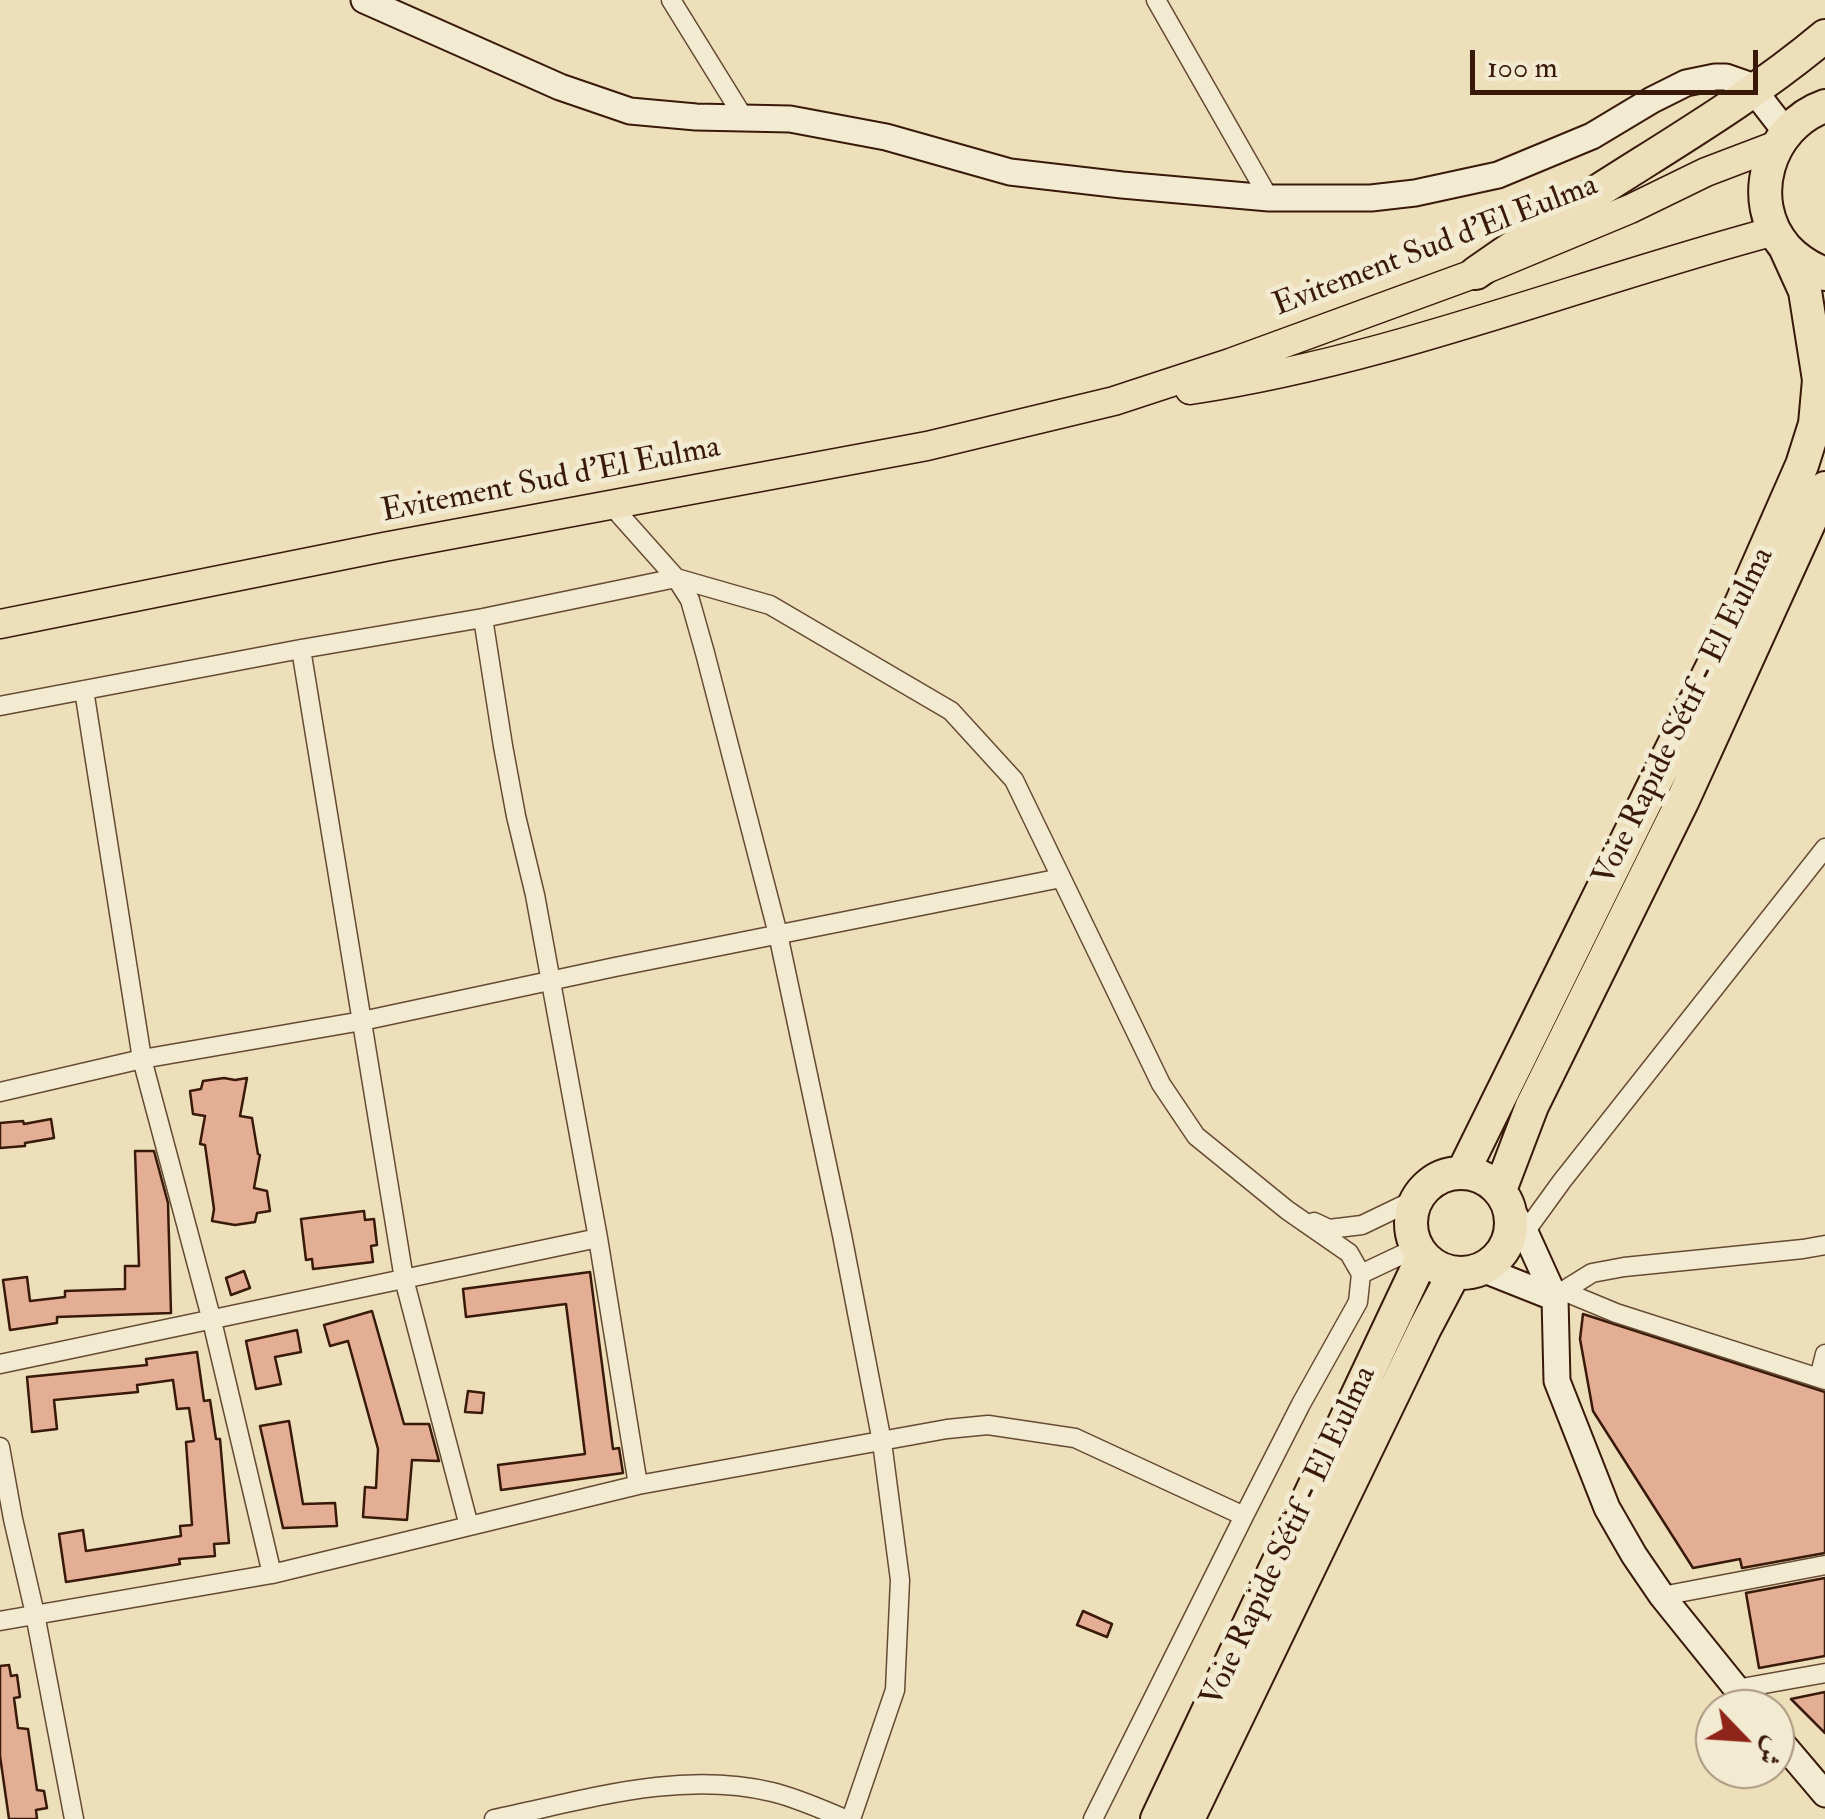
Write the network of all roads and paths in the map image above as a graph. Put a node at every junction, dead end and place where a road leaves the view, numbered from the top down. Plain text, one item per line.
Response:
1 (364, 0) edge
2 (671, 0) edge
3 (1156, 0) edge
4 (1825, 36) edge
5 (1755, 92) junction
6 (1823, 105) edge
7 (744, 118) junction
8 (1782, 138) junction
9 (1269, 198) junction
10 (1780, 239) junction
11 (1476, 273) junction
12 (1825, 274) edge
13 (1114, 401) junction
14 (1825, 488) edge
15 (611, 505) junction
16 (676, 578) junction
17 (483, 618) junction
18 (0, 624) edge
19 (301, 648) junction
20 (84, 690) junction
21 (0, 706) edge
22 (1825, 848) edge
23 (1061, 878) junction
24 (778, 934) junction
25 (550, 982) junction
26 (362, 1021) junction
27 (142, 1060) junction
28 (0, 1092) edge
29 (1464, 1170) junction
30 (1416, 1200) junction
31 (1511, 1209) junction
32 (1286, 1210) junction
33 (598, 1238) junction
34 (1825, 1245) edge
35 (1420, 1252) junction
36 (1468, 1271) junction
37 (1361, 1274) junction
38 (404, 1279) junction
39 (1559, 1295) junction
40 (212, 1321) junction
41 (1825, 1354) edge
42 (0, 1364) edge
43 (1822, 1379) edge
44 (882, 1442) junction
45 (0, 1447) edge
46 (638, 1485) junction
47 (1244, 1516) junction
48 (469, 1526) junction
49 (1825, 1565) edge
50 (272, 1574) junction
51 (1662, 1596) junction
52 (36, 1614) junction
53 (0, 1622) edge
54 (1825, 1674) edge
55 (1736, 1689) edge
56 (1776, 1689) edge
57 (1795, 1759) edge
58 (1825, 1794) edge
59 (74, 1819) edge
60 (494, 1819) edge
61 (848, 1819) edge
62 (1093, 1819) edge
63 (1157, 1819) edge
64 (1188, 1819) edge

1 - 7 street
2 - 7 street
3 - 9 street
4 - 5 highway
5 - 8 street
5 - 9 street
5 - 11 highway
6 - 8 highway
7 - 9 street
8 - 10 highway, Voie Rapide Sétif - El Eulma
8 - 11 main road, Evitement Sud d'El Eulma
10 - 12 highway
10 - 13 main road, Evitement Sud d'El Eulma
10 - 29 highway, Voie Rapide Sétif - El Eulma
11 - 13 main road, Evitement Sud d'El Eulma
13 - 15 main road, Evitement Sud d'El Eulma
14 - 31 highway, Voie Rapide Sétif - El Eulma
15 - 16 street
15 - 18 main road, Evitement Sud d'El Eulma
16 - 17 street
16 - 23 street
16 - 24 street
17 - 19 street
17 - 25 street
19 - 20 street
19 - 26 street
20 - 21 street
20 - 27 street
22 - 31 street
23 - 24 street
23 - 32 street
24 - 25 street
24 - 44 street
25 - 26 street
25 - 33 street
26 - 27 street
26 - 38 street
27 - 28 street
27 - 40 street
29 - 30 highway
29 - 31 highway
30 - 32 street
30 - 35 highway
31 - 36 highway
31 - 39 street
32 - 37 street
33 - 38 street
33 - 46 street
34 - 39 street
35 - 36 highway
35 - 37 street
35 - 63 highway, Voie Rapide Sétif - El Eulma
36 - 39 street
36 - 64 highway, Voie Rapide Sétif - El Eulma
37 - 47 street
38 - 40 street
38 - 48 street
39 - 43 street
39 - 51 street
40 - 42 street
40 - 50 street
41 - 43 street
44 - 46 street
44 - 47 street
44 - 61 street
45 - 52 street
46 - 48 street
47 - 62 street
48 - 50 street
49 - 51 street
50 - 52 street
51 - 55 street
52 - 53 street
52 - 59 street
54 - 56 street
57 - 58 street
60 - 61 street

